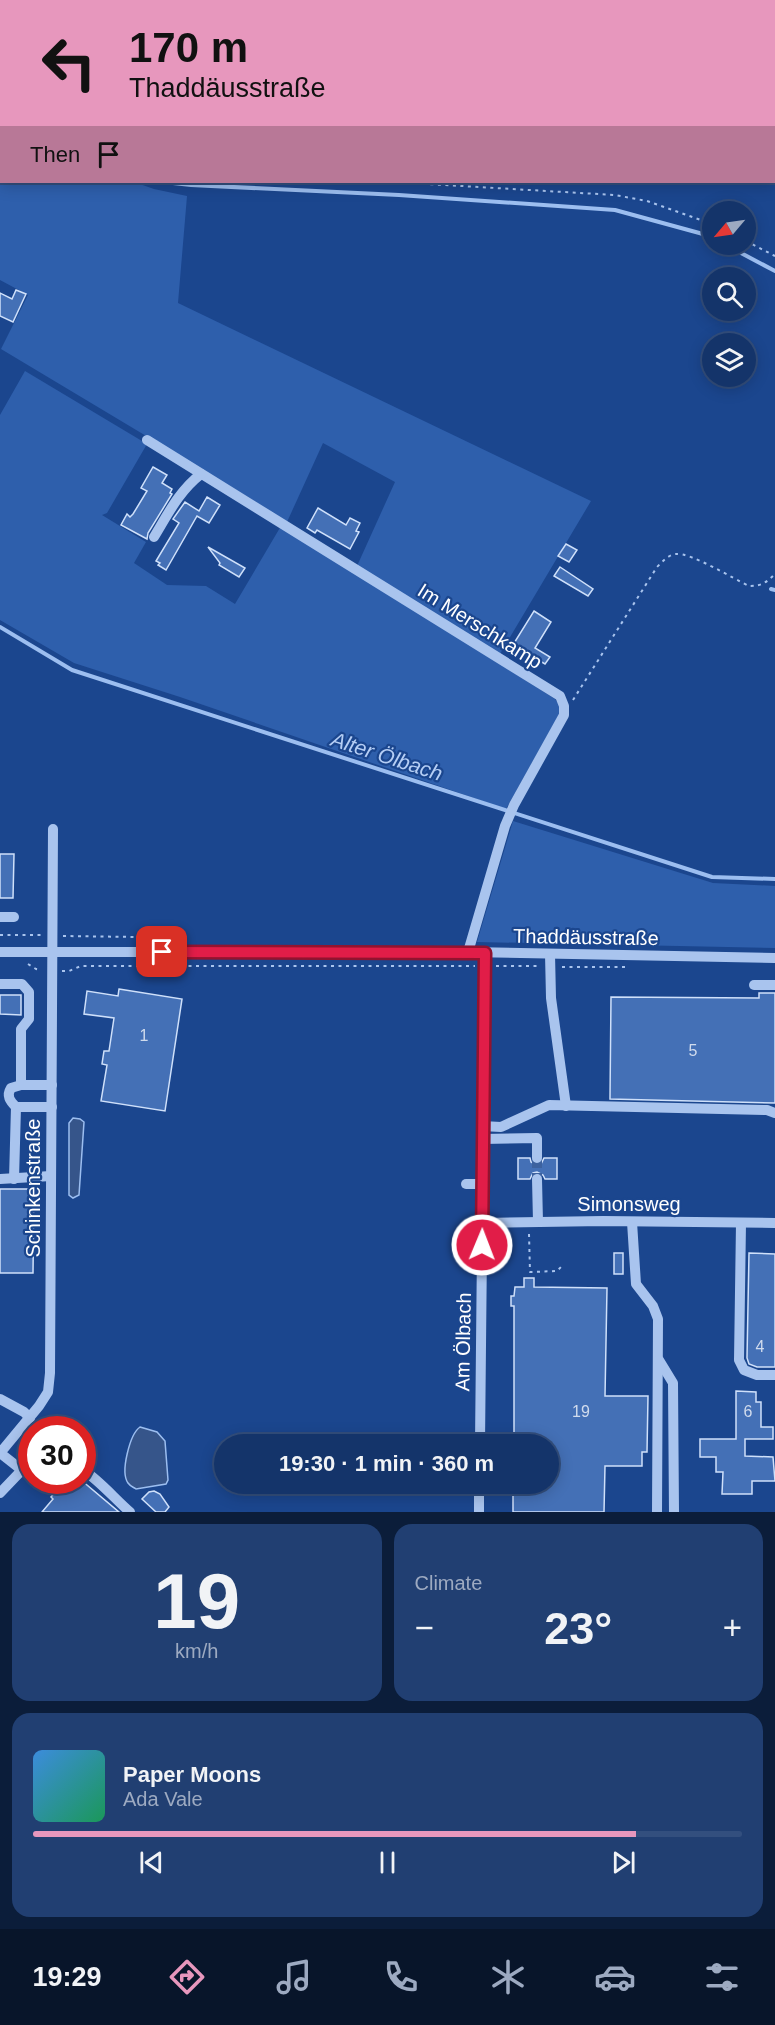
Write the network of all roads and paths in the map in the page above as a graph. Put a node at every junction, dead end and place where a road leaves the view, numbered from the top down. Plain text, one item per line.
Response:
1 (410, 183) edge
2 (702, 221) edge
3 (756, 246) edge
4 (775, 256) edge
5 (147, 440) dead end
6 (201, 474) junction
7 (154, 537) dead end
8 (775, 574) edge
9 (564, 706) junction
10 (53, 829) dead end
11 (0, 917) edge
12 (14, 917) dead end
13 (0, 935) edge
14 (53, 935) junction
15 (0, 952) edge
16 (138, 952) junction
17 (468, 952) junction
18 (52, 953) junction
19 (485, 953) junction
20 (550, 954) junction
21 (775, 958) edge
22 (26, 963) dead end
23 (139, 966) junction
24 (485, 966) junction
25 (550, 966) junction
26 (633, 967) dead end
27 (52, 970) junction
28 (0, 984) edge
29 (754, 985) dead end
30 (775, 985) edge
31 (21, 1085) junction
32 (52, 1085) junction
33 (566, 1106) junction
34 (16, 1107) junction
35 (52, 1107) junction
36 (775, 1113) edge
37 (482, 1126) junction
38 (482, 1139) junction
39 (537, 1158) tunnel mouth
40 (51, 1176) junction
41 (0, 1179) edge
42 (14, 1179) junction
43 (537, 1179) tunnel mouth
44 (466, 1184) dead end
45 (483, 1184) junction
46 (534, 1222) junction
47 (632, 1222) junction
48 (482, 1223) junction
49 (741, 1223) junction
50 (775, 1224) edge
51 (563, 1265) dead end
52 (658, 1359) junction
53 (775, 1375) edge
54 (0, 1399) edge
55 (28, 1416) edge
56 (31, 1416) edge
57 (18, 1432) edge
58 (480, 1434) edge
59 (0, 1453) edge
60 (18, 1467) edge
61 (18, 1474) edge
62 (96, 1478) edge
63 (0, 1493) edge
64 (479, 1494) edge
65 (130, 1512) edge
66 (479, 1512) edge
67 (657, 1512) edge
68 (674, 1512) edge

1 - 2 path
3 - 4 path
5 - 6 street, Im Merschkamp
6 - 7 street
6 - 9 street, Im Merschkamp
8 - 9 path
9 - 17 street
10 - 14 street, Schinkenstraße
11 - 12 street
13 - 14 path
14 - 16 path
14 - 18 street, Schinkenstraße
15 - 18 street, Thaddäusstraße
16 - 17 street, Thaddäusstraße
16 - 18 street, Thaddäusstraße
16 - 23 path
17 - 19 street, Thaddäusstraße
18 - 27 street, Schinkenstraße
19 - 20 street, Thaddäusstraße
19 - 24 street, Am Ölbach
20 - 21 street, Thaddäusstraße
20 - 25 street
22 - 27 path
23 - 24 path
23 - 27 path
24 - 25 path
24 - 37 street, Am Ölbach
25 - 26 path
25 - 33 street
27 - 32 street, Schinkenstraße
28 - 31 street
29 - 30 street
31 - 32 street
31 - 34 street
32 - 35 street, Schinkenstraße
33 - 36 street
33 - 37 street
34 - 35 street
34 - 42 street
35 - 40 street, Schinkenstraße
37 - 38 street, Am Ölbach
38 - 39 street
38 - 45 street, Am Ölbach
40 - 42 street
40 - 56 street, Schinkenstraße
41 - 42 street
43 - 46 street
44 - 45 street
45 - 48 street, Am Ölbach
46 - 47 street, Simonsweg
46 - 48 street, Simonsweg
46 - 51 path
47 - 49 street, Simonsweg
47 - 52 street
48 - 58 street, Am Ölbach
49 - 50 street, Simonsweg
49 - 53 street
52 - 67 street
52 - 68 street
54 - 55 street
57 - 59 street, Schinkenstraße
59 - 60 street
61 - 63 street
62 - 65 street
64 - 66 street

